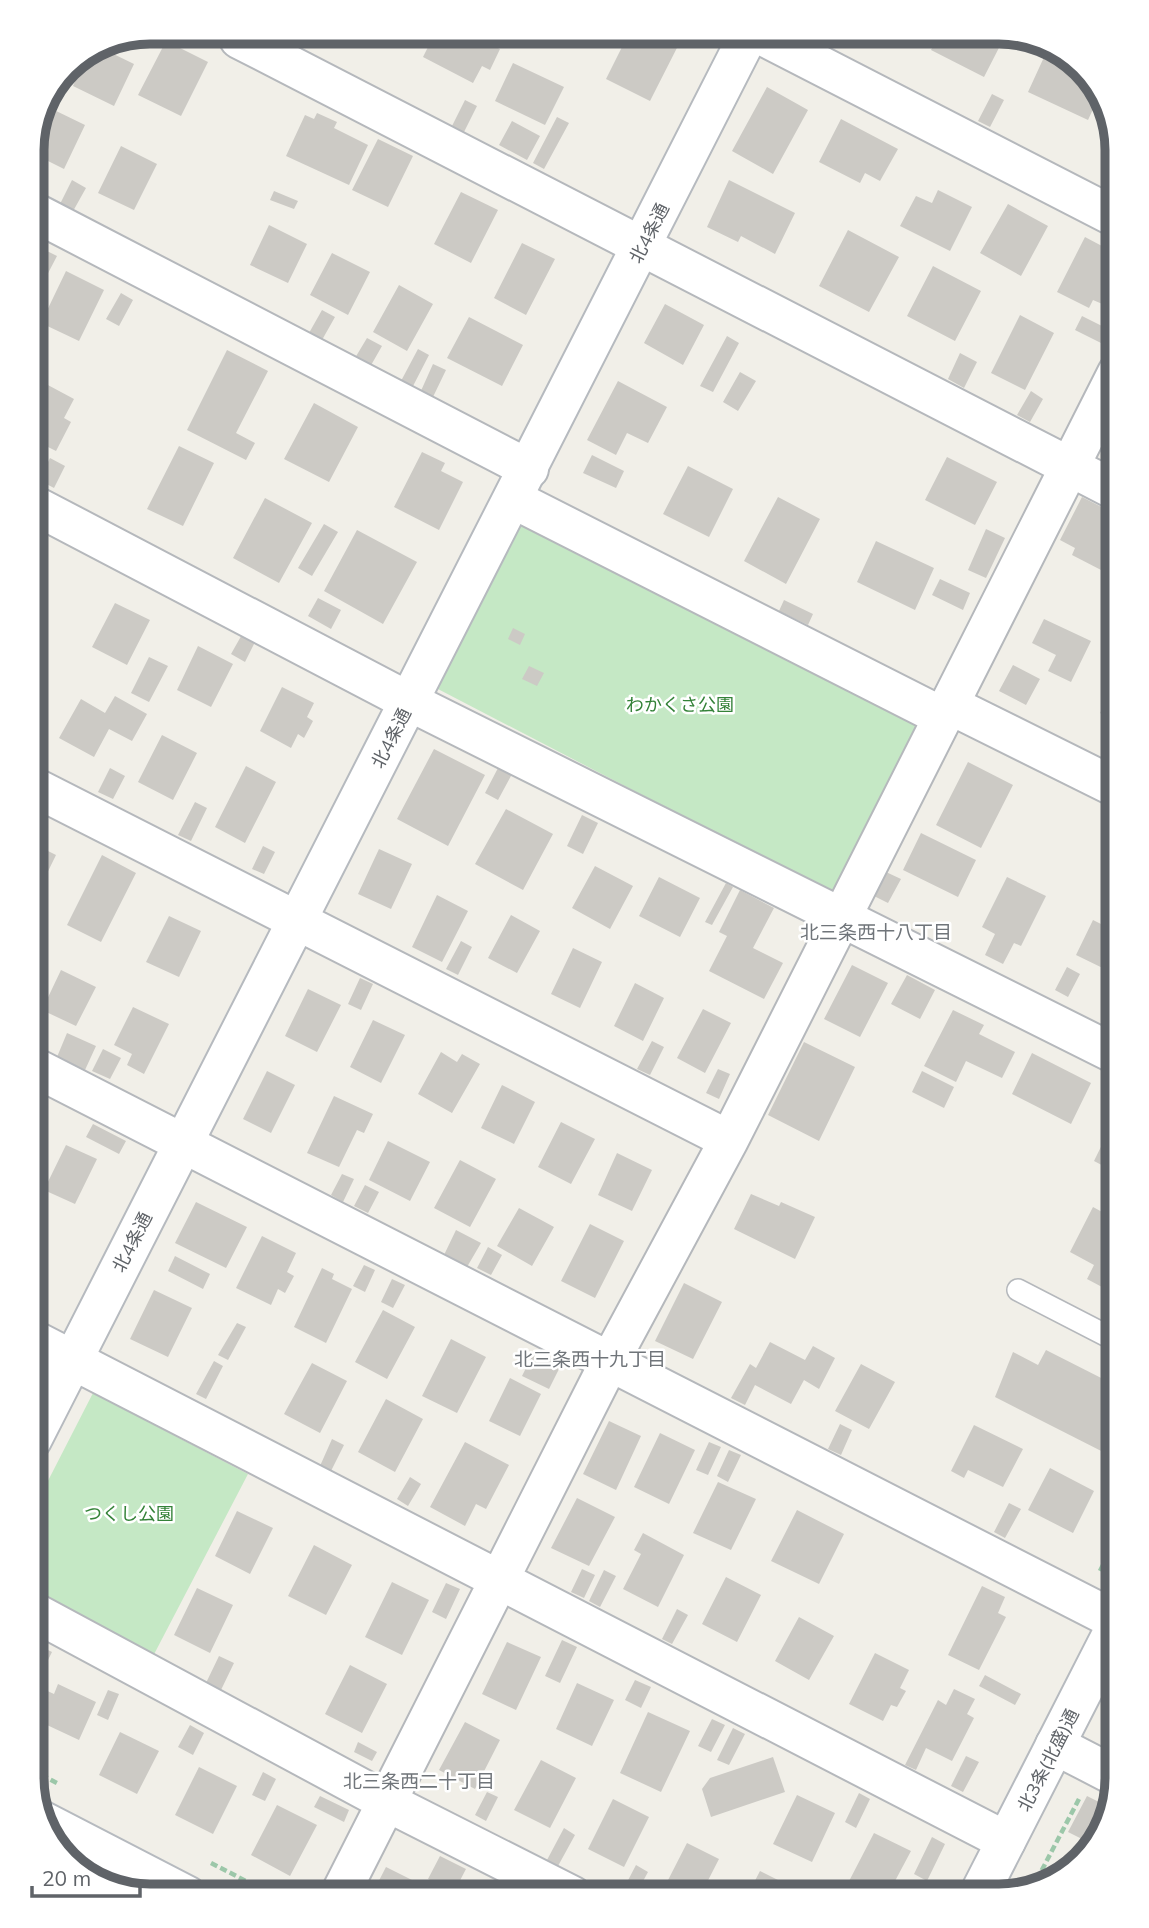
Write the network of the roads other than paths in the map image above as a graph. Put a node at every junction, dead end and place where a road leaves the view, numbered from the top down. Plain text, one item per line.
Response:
1 (249, 44) edge
2 (744, 44) edge
3 (779, 44) edge
4 (1105, 211) edge
5 (44, 218) edge
6 (642, 247) junction
7 (1105, 398) edge
8 (1069, 466) junction
9 (521, 484) junction
10 (1105, 484) edge
11 (44, 510) edge
12 (410, 702) junction
13 (946, 711) junction
14 (1105, 782) edge
15 (44, 792) edge
16 (843, 917) junction
17 (297, 921) junction
18 (1105, 1048) edge
19 (44, 1072) edge
20 (729, 1140) junction
21 (182, 1143) junction
22 (1018, 1290) dead end
23 (1105, 1334) edge
24 (44, 1345) edge
25 (72, 1360) junction
26 (610, 1362) junction
27 (44, 1416) edge
28 (501, 1581) junction
29 (1105, 1616) edge
30 (44, 1617) edge
31 (1105, 1648) edge
32 (1055, 1745) junction
33 (1105, 1771) edge
34 (387, 1802) junction
35 (64, 1840) edge
36 (1006, 1841) junction
37 (90, 1862) edge
38 (153, 1884) edge
39 (345, 1884) edge
40 (548, 1884) edge
41 (984, 1884) edge

1 - 6 street
2 - 6 street, 北4条通
3 - 4 street
5 - 9 street
6 - 8 street
6 - 9 street, 北4条通
7 - 8 street
8 - 10 street
8 - 13 street
9 - 12 street, 北4条通
9 - 13 street
11 - 12 street
12 - 16 street
12 - 17 street, 北4条通
13 - 14 street
13 - 16 street
15 - 17 street
16 - 18 street
16 - 20 street
17 - 20 street
17 - 21 street, 北4条通
19 - 21 street
20 - 26 street
21 - 25 street, 北4条通
21 - 26 street
22 - 23 lane
24 - 25 street
25 - 27 street, 北4条通
25 - 28 street
26 - 28 street
26 - 29 street
28 - 34 street
28 - 36 street
30 - 34 street
31 - 32 street, 北3条(北盛)通
32 - 33 street
32 - 36 street, 北3条(北盛)通
34 - 39 street
34 - 40 street
35 - 37 street
36 - 41 street, 北3条(北盛)通
37 - 38 street

